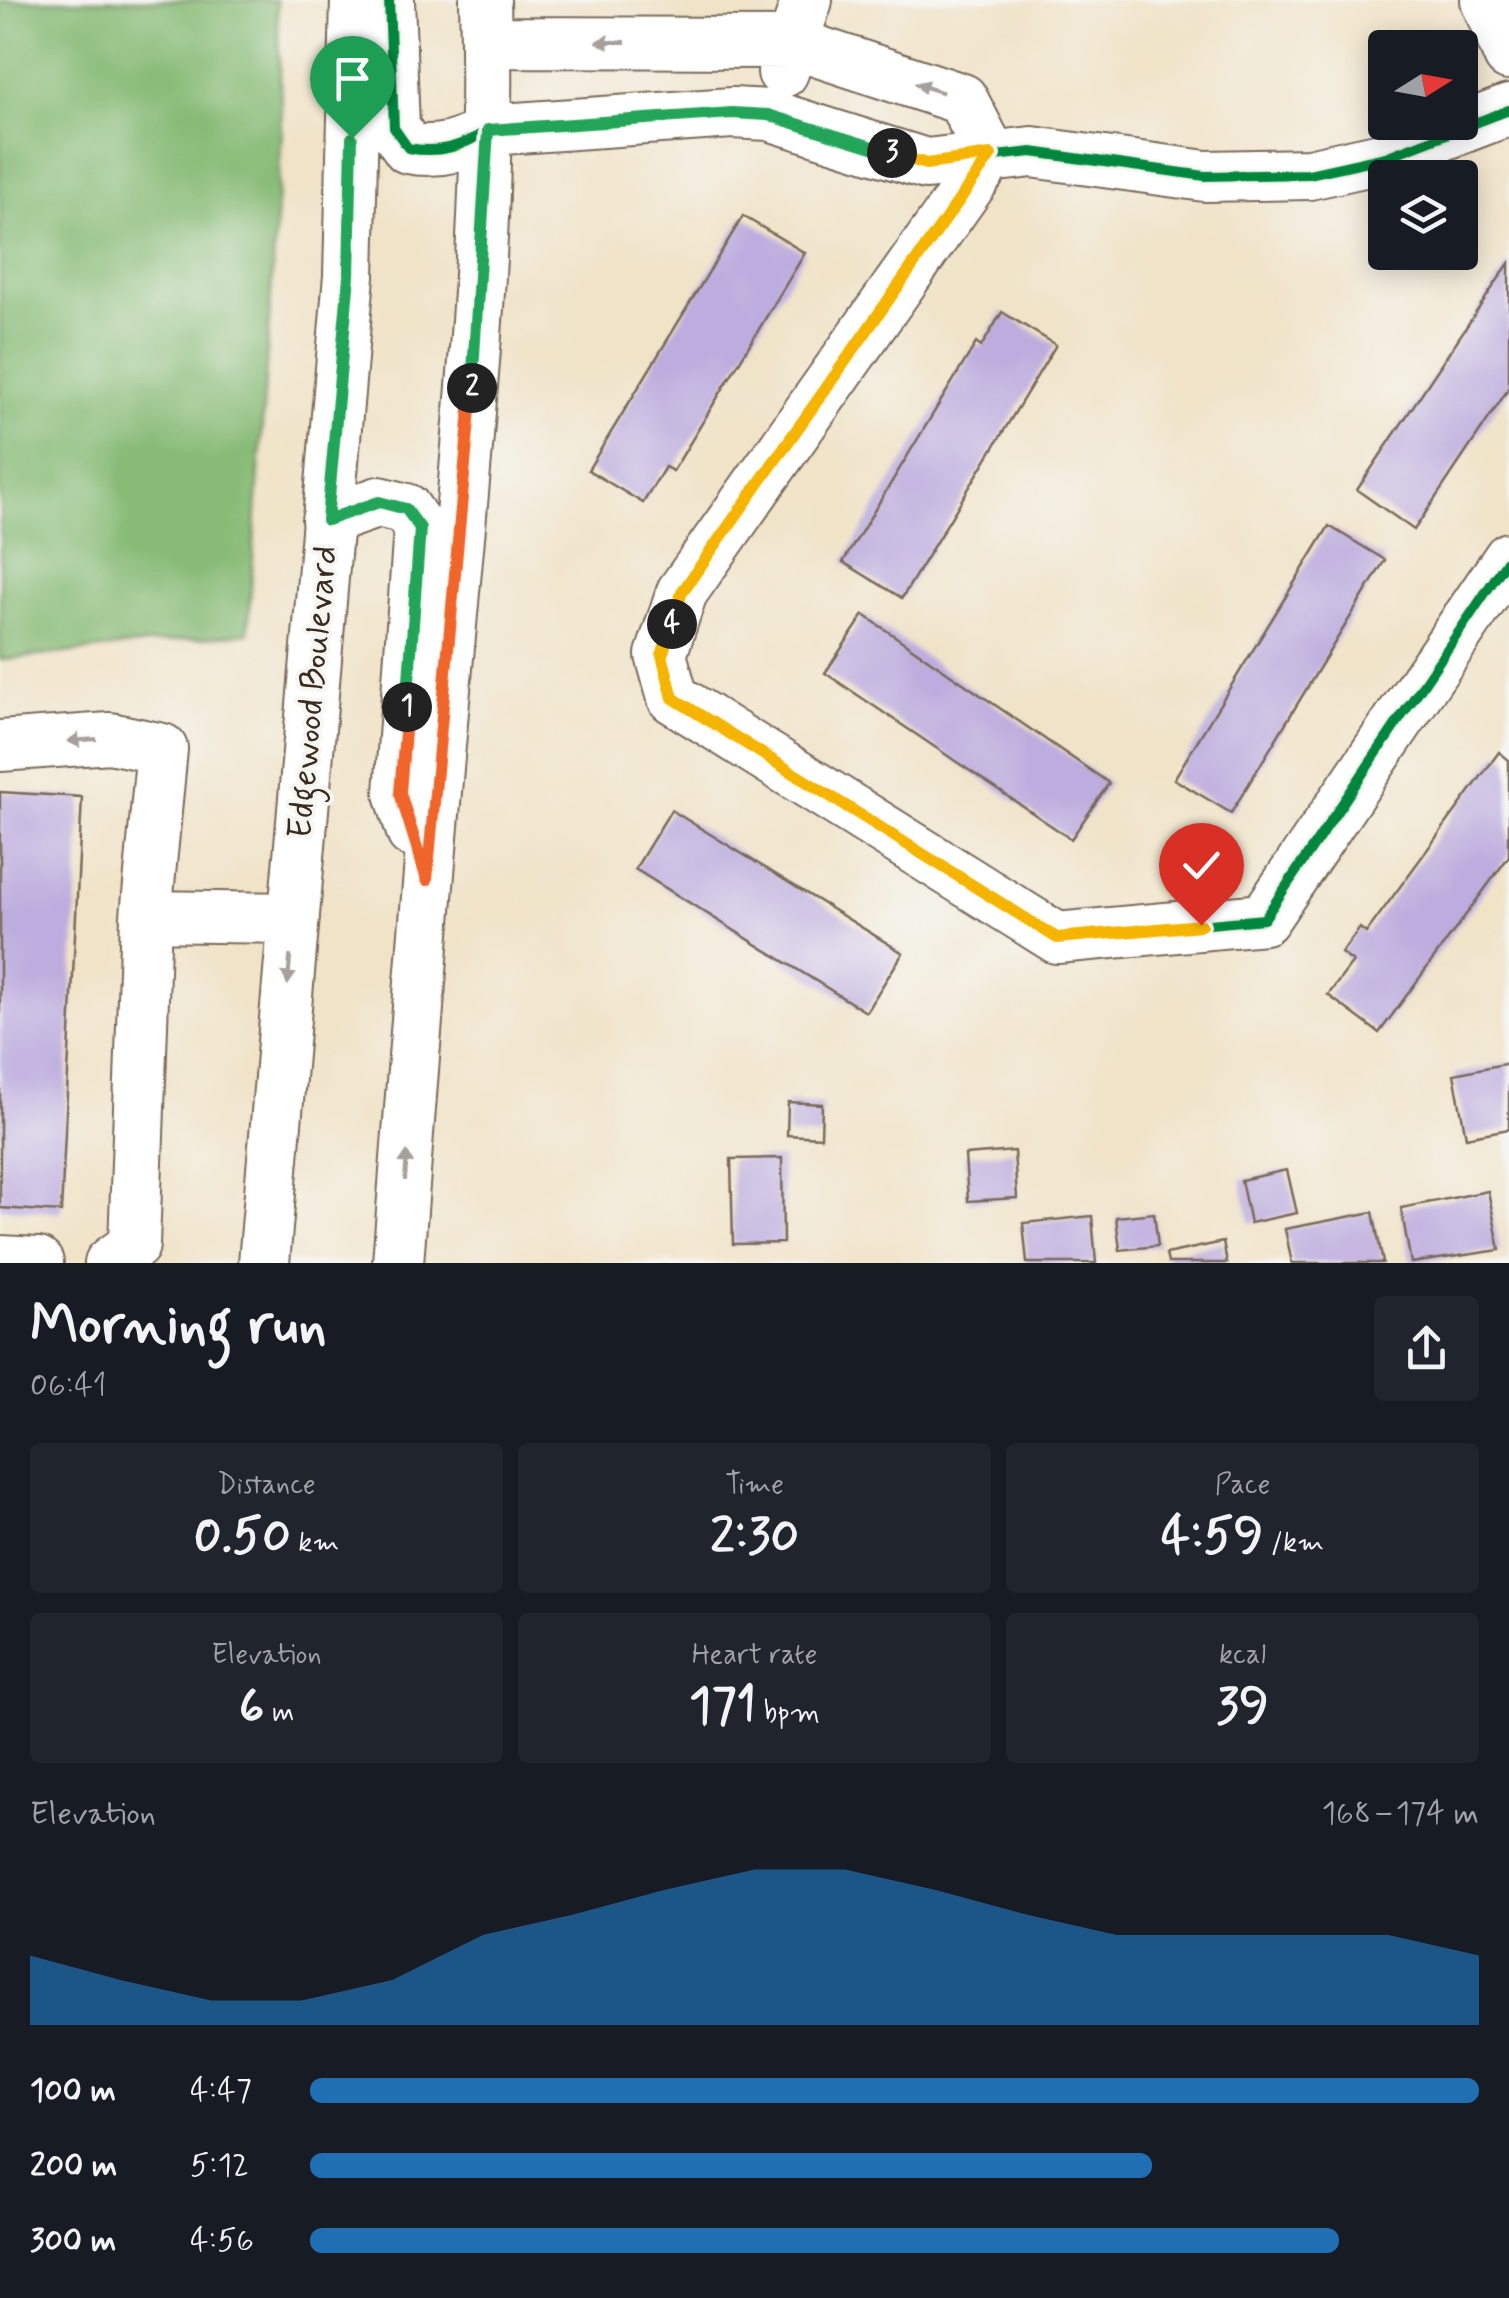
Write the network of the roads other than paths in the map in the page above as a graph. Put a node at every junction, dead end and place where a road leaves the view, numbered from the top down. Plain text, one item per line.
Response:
1 (356, 0) edge
2 (389, 0) edge
3 (1486, 0) edge
4 (486, 21) edge
5 (800, 22) edge
6 (1509, 55) edge
7 (768, 115) junction
8 (1506, 118) edge
9 (488, 130) junction
10 (991, 155) junction
11 (327, 520) junction
12 (1509, 558) edge
13 (0, 746) edge
14 (427, 880) junction
15 (146, 916) junction
16 (294, 918) junction
17 (0, 1261) edge
18 (38, 1263) edge
19 (110, 1263) edge
20 (264, 1263) edge
21 (398, 1263) edge

1 - 11 street, Edgewood Boulevard
2 - 9 street
3 - 6 street
5 -> 4 street
4 - 9 street
5 - 7 street
10 -> 5 street
7 - 9 street
7 - 10 street
8 - 10 street
9 - 14 street
10 - 12 street
11 - 14 street
11 - 16 street, Edgewood Boulevard
15 -> 13 street
21 -> 14 street
15 - 16 street
15 - 19 street
16 -> 20 street, Edgewood Boulevard
17 - 18 street

